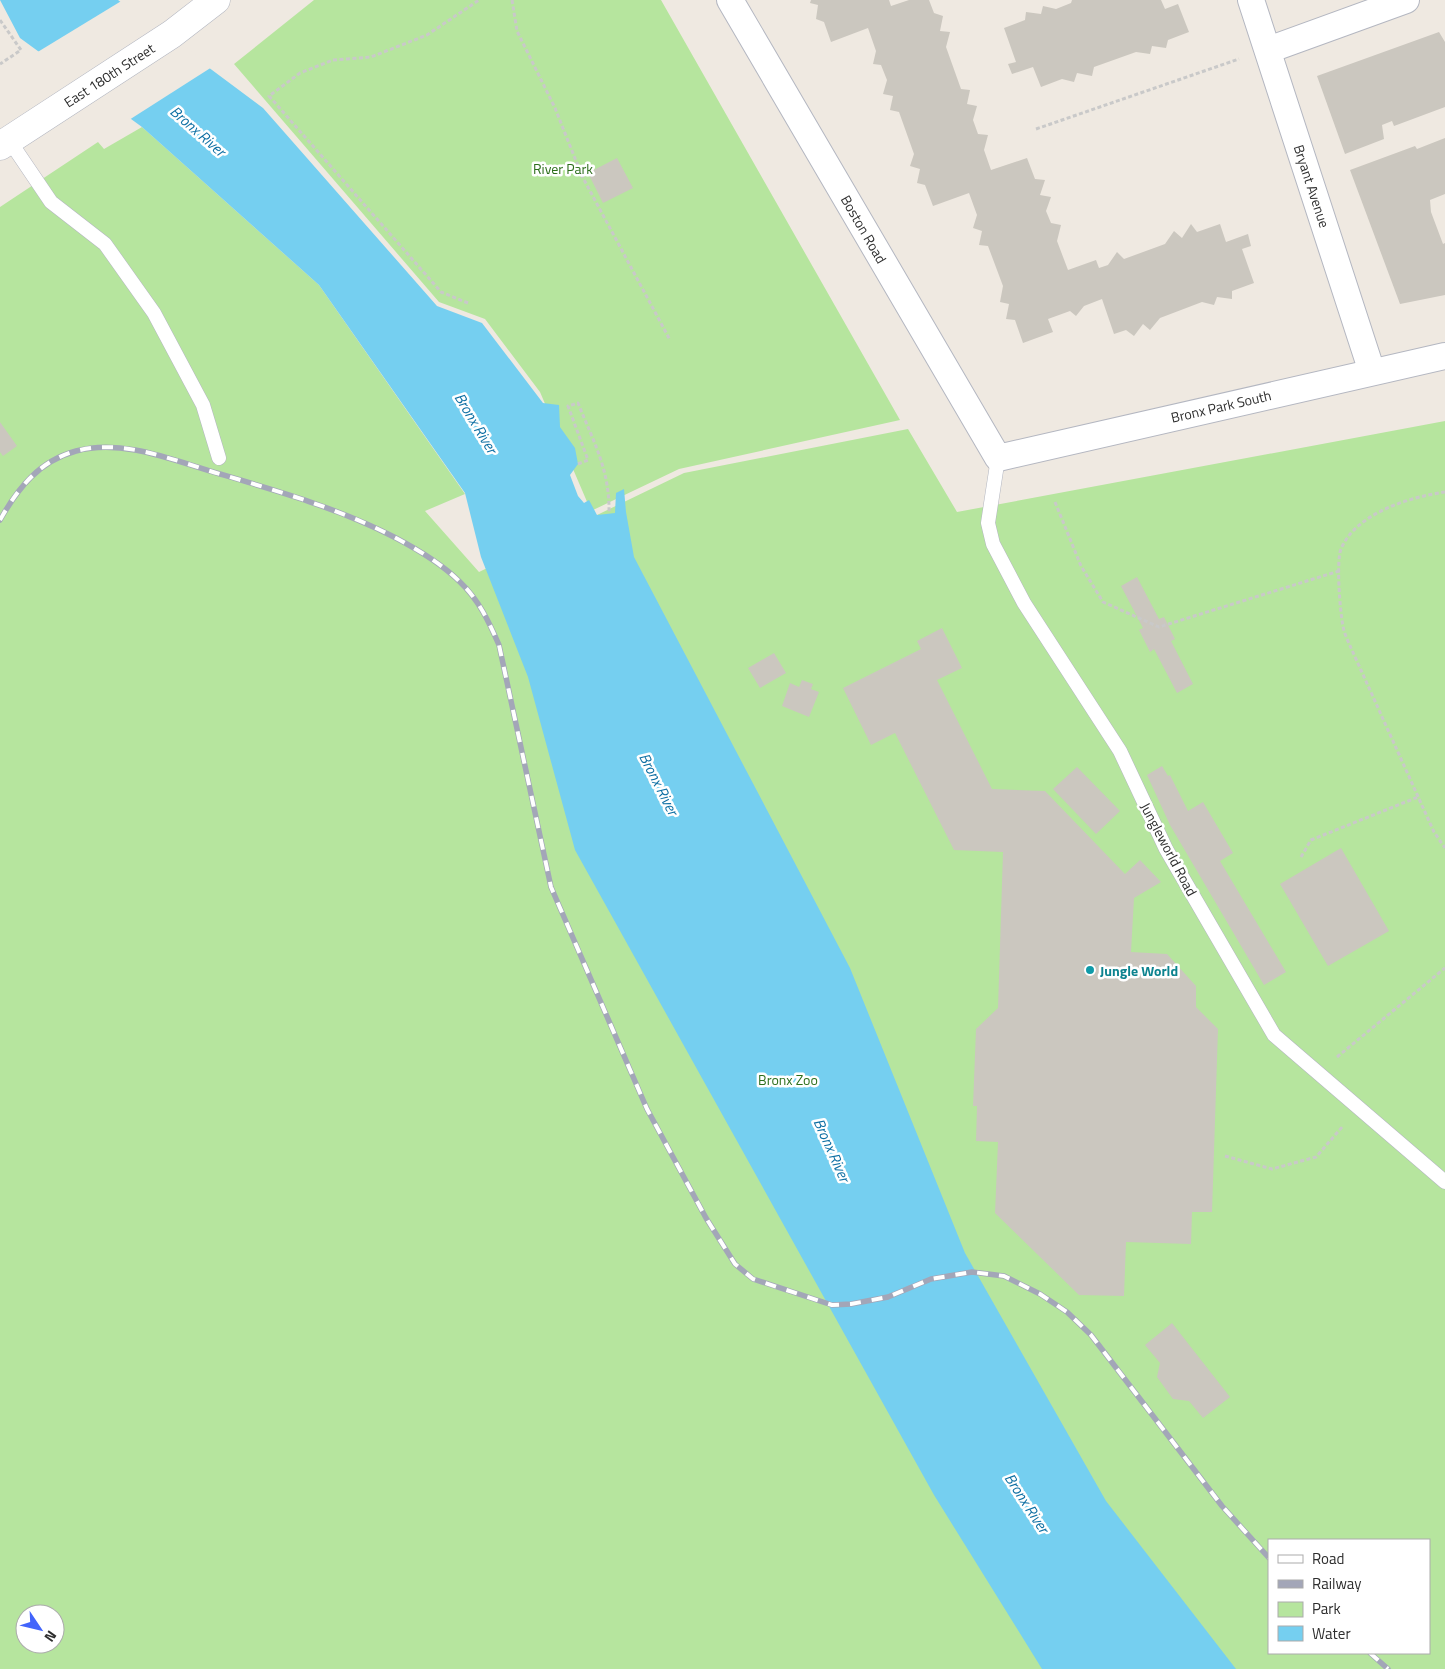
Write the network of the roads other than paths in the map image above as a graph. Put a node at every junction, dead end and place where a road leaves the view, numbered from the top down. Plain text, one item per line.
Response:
1 (730, 0) edge
2 (1251, 0) edge
3 (1406, 0) edge
4 (207, 7) edge
5 (1268, 50) junction
6 (4, 143) edge
7 (1445, 356) edge
8 (1372, 372) junction
9 (219, 458) dead end
10 (998, 458) junction
11 (1445, 1182) edge

1 - 10 street, Boston Road
2 - 5 street, Bryant Avenue
3 - 5 street
4 - 6 street, East 180th Street
5 - 8 street, Bryant Avenue
6 - 9 lane
7 - 8 street, Bronx Park South
8 - 10 street, Bronx Park South
10 - 11 lane, Jungleworld Road

